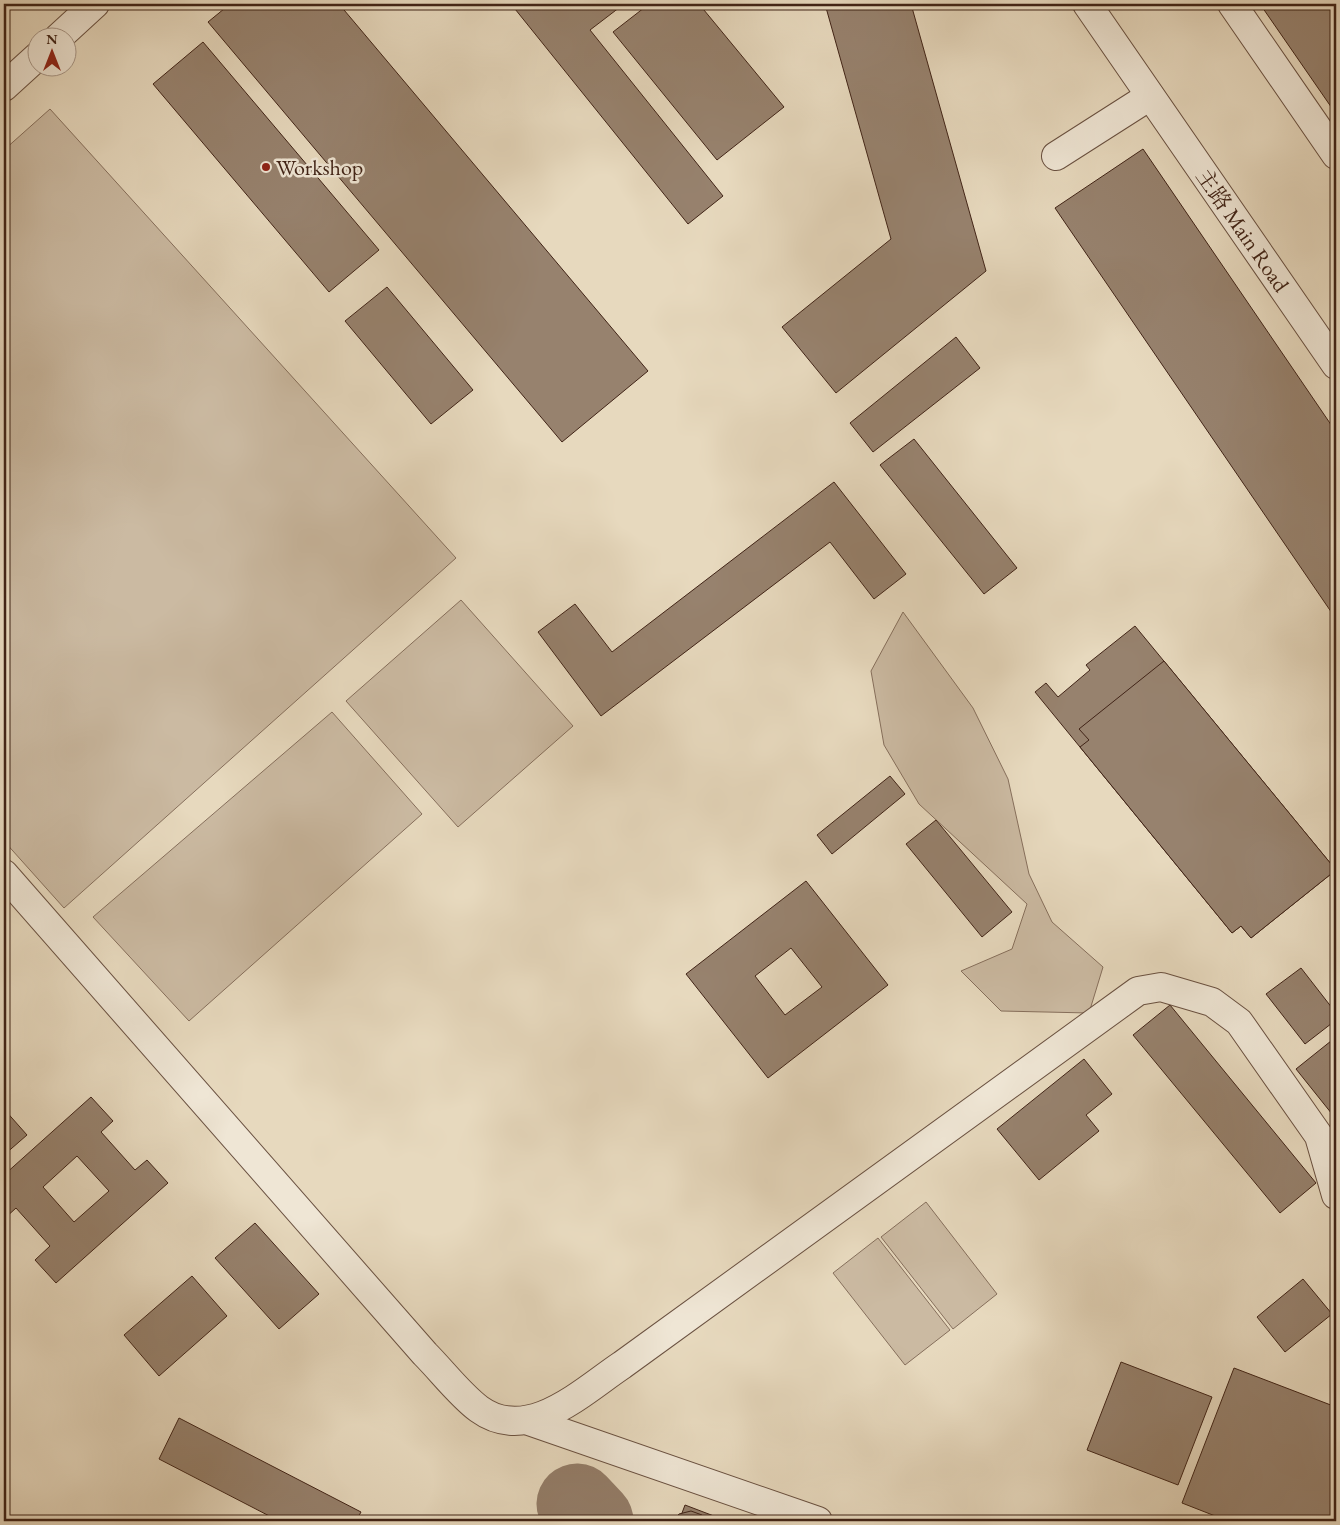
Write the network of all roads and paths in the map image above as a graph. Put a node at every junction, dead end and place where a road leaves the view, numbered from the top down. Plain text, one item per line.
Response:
1 (95, 4) edge
2 (1087, 4) edge
3 (1232, 4) edge
4 (69, 28) edge
5 (28, 65) edge
6 (4, 87) edge
7 (1150, 96) junction
8 (1336, 155) edge
9 (1056, 156) dead end
10 (1336, 365) edge
11 (4, 874) edge
12 (1336, 1195) edge
13 (529, 1421) junction
14 (818, 1521) edge

1 - 4 lane
2 - 7 lane, 主路 Main Road
3 - 8 lane
5 - 6 lane
7 - 9 lane
7 - 10 lane, 主路 Main Road
11 - 13 lane
12 - 13 lane
13 - 14 lane

